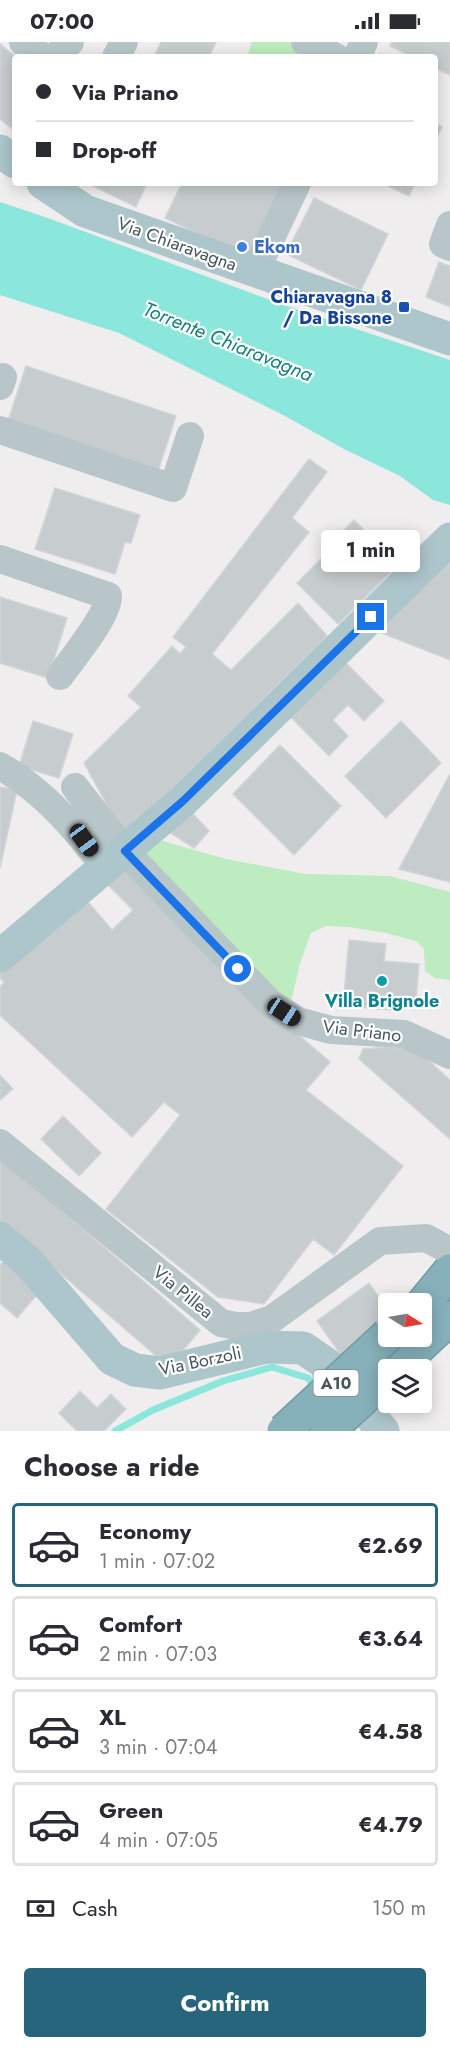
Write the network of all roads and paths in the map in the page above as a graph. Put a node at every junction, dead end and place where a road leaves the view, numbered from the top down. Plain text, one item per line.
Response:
1 (23, 42) edge
2 (70, 42) edge
3 (305, 42) edge
4 (39, 54) edge
5 (58, 54) edge
6 (330, 54) edge
7 (48, 186) edge
8 (296, 186) edge
9 (450, 225) edge
10 (450, 247) edge
11 (255, 272) junction
12 (450, 339) edge
13 (0, 430) edge
14 (190, 436) dead end
15 (450, 539) edge
16 (0, 559) edge
17 (60, 676) dead end
18 (0, 766) edge
19 (75, 787) dead end
20 (115, 859) junction
21 (0, 957) edge
22 (450, 1055) edge
23 (0, 1143) edge
24 (0, 1238) edge
25 (450, 1251) edge
26 (450, 1271) edge
27 (432, 1293) edge
28 (450, 1318) edge
29 (378, 1344) edge
30 (406, 1359) edge
31 (378, 1384) edge
32 (284, 1431) edge
33 (328, 1431) edge
34 (383, 1431) edge

1 - 4 street
2 - 5 street
3 - 6 street
7 - 11 main road, Via Chiaravagna
8 - 11 street
9 - 10 street
11 - 12 main road, Via Chiaravagna
13 - 14 street
15 - 20 main road
16 - 17 street
18 - 20 street
19 - 20 street
20 - 21 main road
20 - 22 street, Via Priano
23 - 25 street, Via Pillea
24 - 34 main road, Via Borzoli
26 - 27 highway
28 - 30 highway
29 - 32 highway, A10, bridge
31 - 33 highway, A10, bridge

